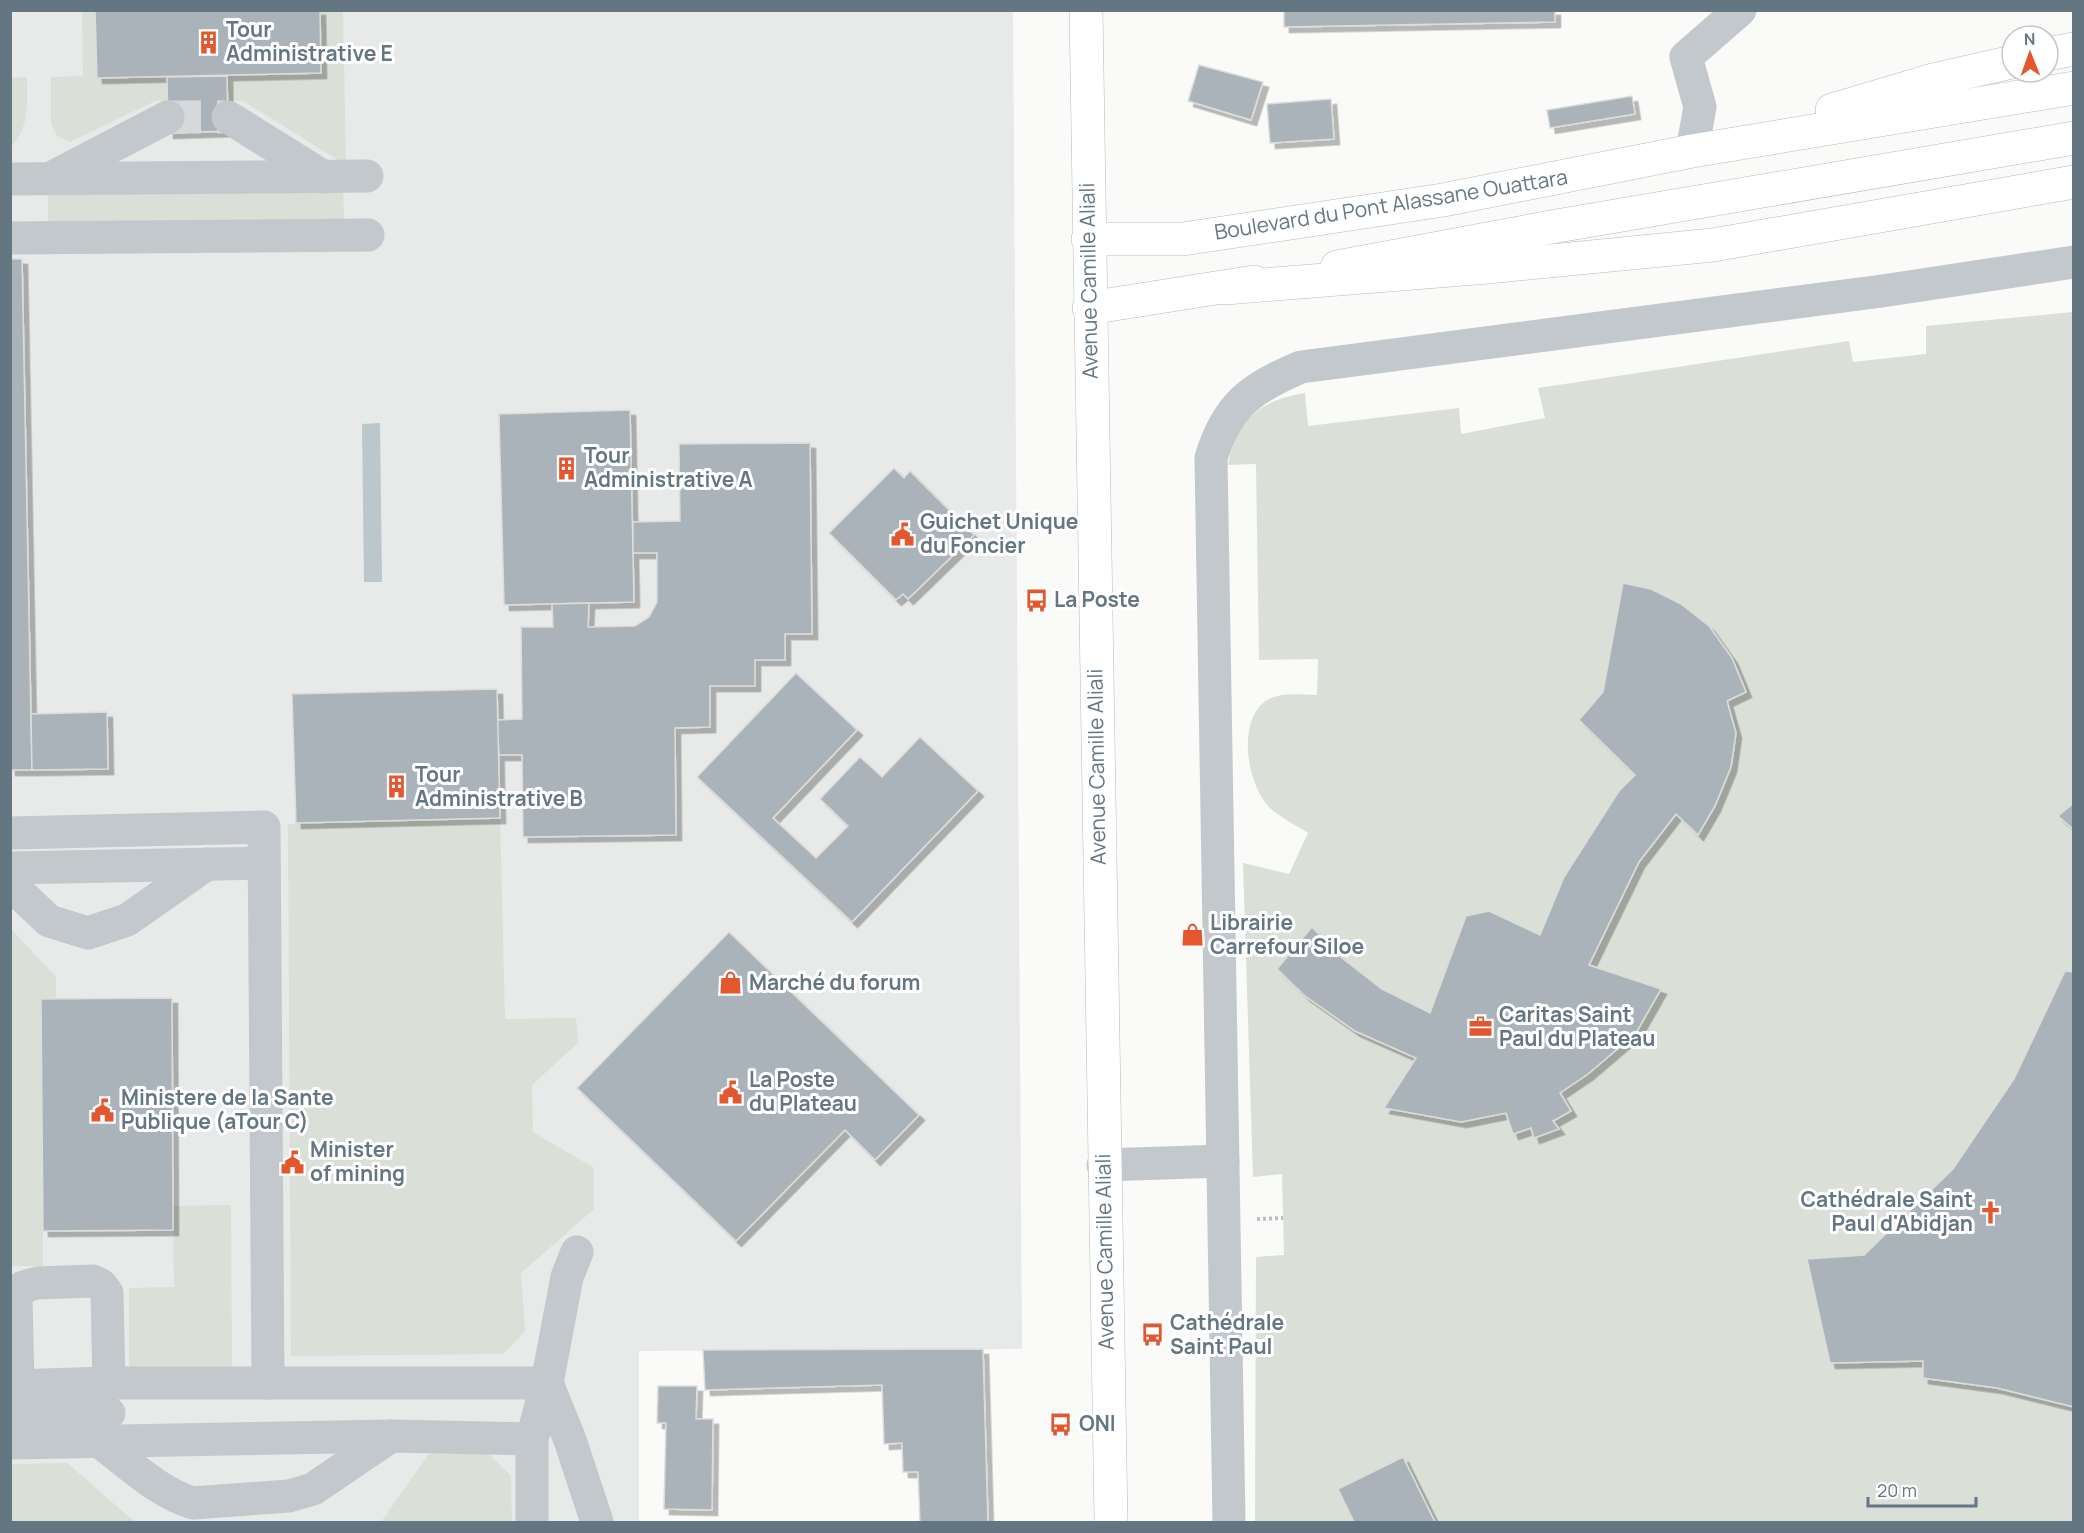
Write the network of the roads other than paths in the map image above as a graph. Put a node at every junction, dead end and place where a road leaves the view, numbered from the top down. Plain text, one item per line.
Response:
1 (1086, 10) edge
2 (1740, 10) edge
3 (2000, 65) edge
4 (2073, 88) edge
5 (168, 117) tunnel mouth
6 (228, 117) tunnel mouth
7 (2073, 138) edge
8 (1692, 151) junction
9 (367, 176) dead end
10 (324, 177) junction
11 (10, 179) edge
12 (49, 179) junction
13 (2073, 182) edge
14 (368, 235) dead end
15 (10, 238) edge
16 (1088, 239) junction
17 (2073, 262) edge
18 (1225, 288) junction
19 (1089, 308) junction
20 (10, 833) edge
21 (264, 863) junction
22 (207, 864) junction
23 (10, 868) edge
24 (10, 884) edge
25 (1223, 1161) junction
26 (1103, 1165) junction
27 (577, 1252) dead end
28 (268, 1383) junction
29 (547, 1383) junction
30 (15, 1403) edge
31 (106, 1413) junction
32 (391, 1436) junction
33 (532, 1439) junction
34 (10, 1443) edge
35 (1108, 1475) junction
36 (532, 1522) edge
37 (597, 1522) edge
38 (1111, 1522) edge
39 (1122, 1522) edge
40 (1229, 1522) edge

1 - 16 main road, Avenue Camille Aliali
2 - 8 lane
3 - 8 main road
4 - 8 main road
5 - 12 lane
6 - 10 lane
7 - 18 main road
8 - 16 main road, Boulevard du Pont Alassane Ouattara
9 - 10 lane
10 - 12 lane
11 - 12 lane
13 - 18 main road
14 - 15 lane
16 - 19 main road, Avenue Camille Aliali
17 - 25 lane
18 - 19 main road
19 - 26 main road, Avenue Camille Aliali
20 - 21 lane
21 - 22 lane
21 - 28 lane
22 - 23 lane
22 - 24 lane
25 - 26 lane
25 - 40 lane
26 - 35 main road, Avenue Camille Aliali
27 - 29 lane
28 - 29 lane
28 - 31 lane
29 - 33 lane
29 - 37 lane
30 - 31 lane
30 - 31 lane
31 - 32 lane
31 - 32 lane
31 - 34 lane
32 - 33 lane
33 - 36 lane
35 - 38 main road, Avenue Camille Aliali
35 - 39 main road

